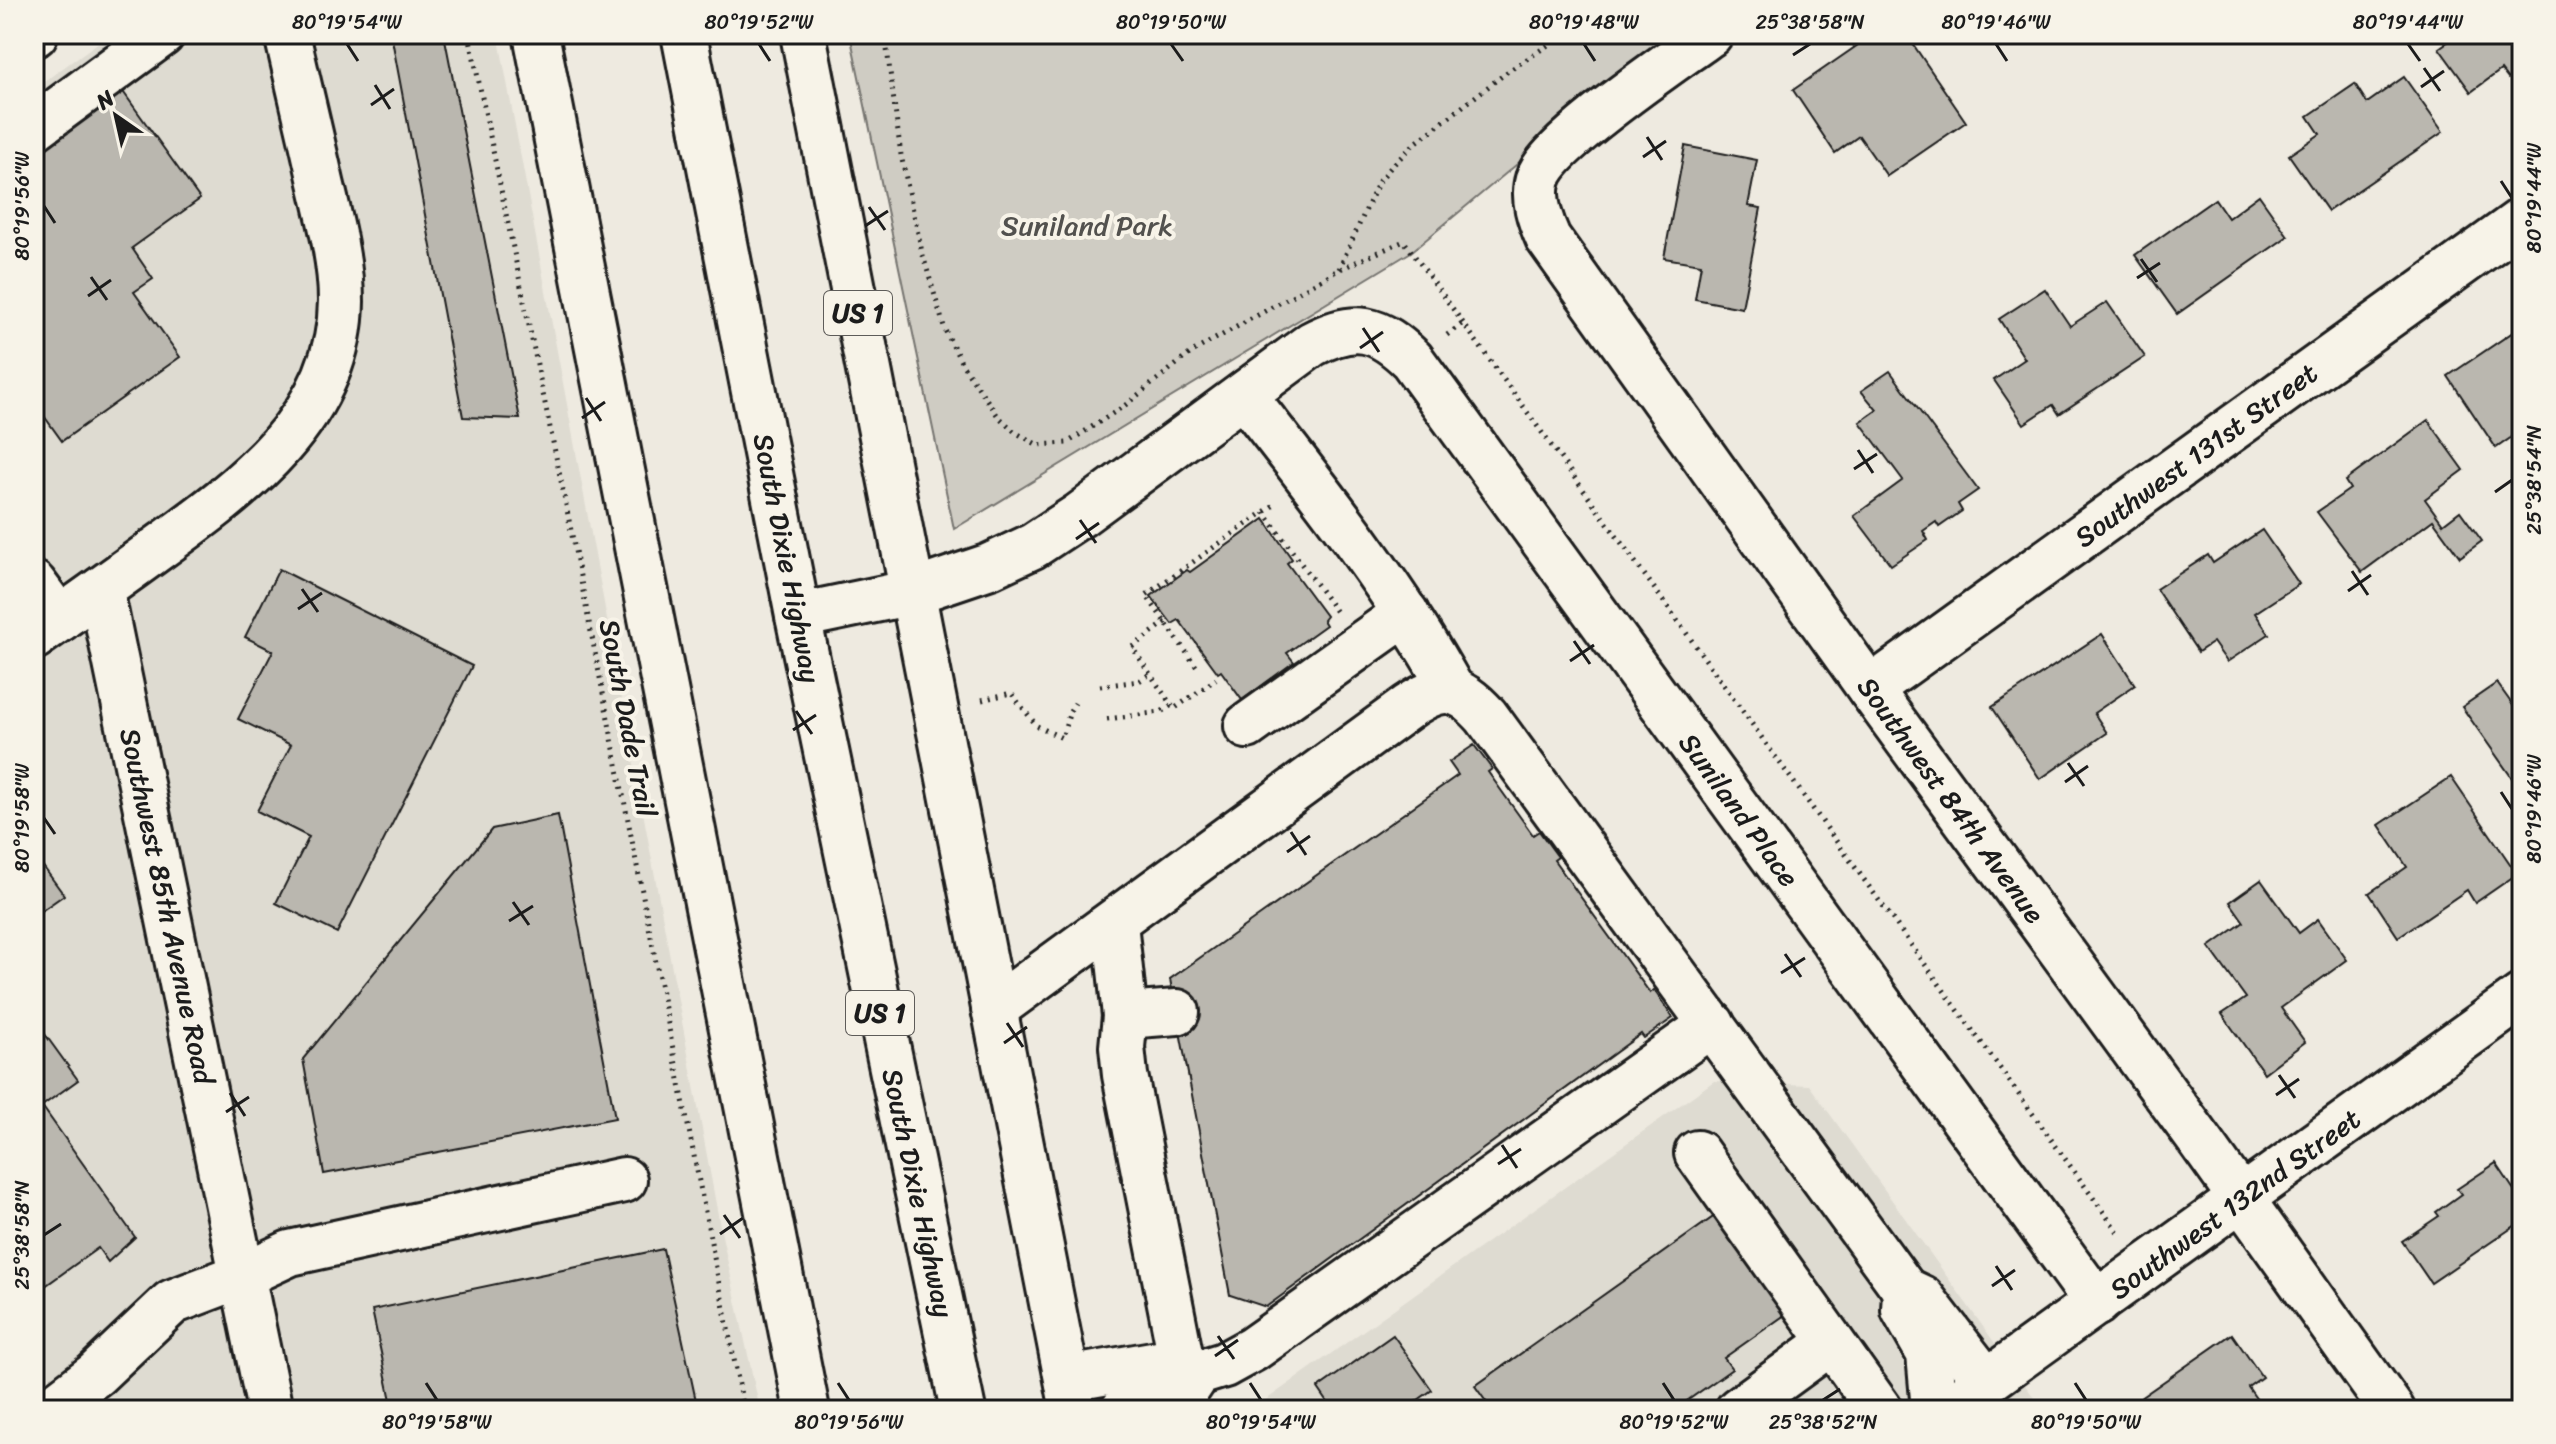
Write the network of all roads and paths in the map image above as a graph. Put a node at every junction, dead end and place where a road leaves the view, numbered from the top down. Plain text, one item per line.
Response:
1 (162, 34) edge
2 (287, 34) edge
3 (469, 34) edge
4 (536, 34) edge
5 (684, 34) edge
6 (803, 34) edge
7 (885, 34) edge
8 (1565, 34) edge
9 (1710, 34) edge
10 (34, 128) edge
11 (2522, 220) edge
12 (1338, 270) junction
13 (1244, 395) junction
14 (1274, 495) dead end
15 (1264, 512) junction
16 (34, 584) edge
17 (101, 590) junction
18 (913, 592) junction
19 (1406, 613) junction
20 (798, 616) junction
21 (1342, 620) dead end
22 (1166, 622) junction
23 (47, 628) edge
24 (1196, 666) dead end
25 (1150, 674) junction
26 (1216, 679) dead end
27 (1100, 686) dead end
28 (1870, 689) junction
29 (1452, 690) junction
30 (982, 700) dead end
31 (1075, 703) dead end
32 (1172, 705) junction
33 (1107, 719) dead end
34 (1247, 726) dead end
35 (1115, 923) junction
36 (2522, 996) edge
37 (994, 1009) junction
38 (1177, 1012) dead end
39 (1125, 1016) junction
40 (1712, 1024) junction
41 (1697, 1153) dead end
42 (624, 1180) dead end
43 (2241, 1200) junction
44 (2108, 1243) dead end
45 (243, 1275) junction
46 (1905, 1290) junction
47 (2097, 1303) junction
48 (1831, 1342) junction
49 (1190, 1366) junction
50 (1070, 1395) edge
51 (1961, 1402) edge
52 (49, 1410) edge
53 (270, 1410) edge
54 (744, 1410) edge
55 (807, 1410) edge
56 (963, 1410) edge
57 (1123, 1410) edge
58 (1738, 1410) edge
59 (1880, 1410) edge
60 (2392, 1410) edge

1 - 10 main road
2 - 17 main road
3 - 54 path, South Dade Trail
4 - 55 main road
5 - 20 main road, South Dixie Highway / US 1
6 - 18 main road, US 1
7 - 12 path
8 - 12 path
9 - 28 main road, Southwest 84th Avenue
11 - 28 main road, Southwest 131st Street
12 - 44 path
13 - 18 main road
13 - 19 main road
13 - 47 main road, Suniland Place
14 - 15 path
15 - 21 path
15 - 22 path
16 - 23 main road
17 - 23 main road
17 - 45 main road, Southwest 85th Avenue Road
18 - 20 main road
18 - 37 main road, US 1
19 - 29 main road
19 - 34 main road
20 - 56 main road, South Dixie Highway / US 1
22 - 24 path
22 - 25 path
25 - 27 path
25 - 32 path
26 - 32 path
28 - 43 main road, Southwest 84th Avenue
29 - 35 main road
29 - 40 main road
30 - 31 path
32 - 33 path
35 - 37 main road
35 - 39 main road
36 - 43 main road, Southwest 132nd Street
37 - 50 main road, US 1
38 - 39 main road
39 - 49 main road
40 - 46 main road
40 - 49 main road
41 - 48 main road
42 - 45 main road
43 - 47 main road, Southwest 132nd Street
43 - 60 main road, Southwest 84th Avenue
45 - 52 main road
45 - 53 main road, Southwest 85th Avenue Road
46 - 51 main road
46 - 51 main road
47 - 51 main road, Southwest 132nd Street
48 - 58 main road
48 - 59 main road
49 - 50 main road
49 - 57 main road

